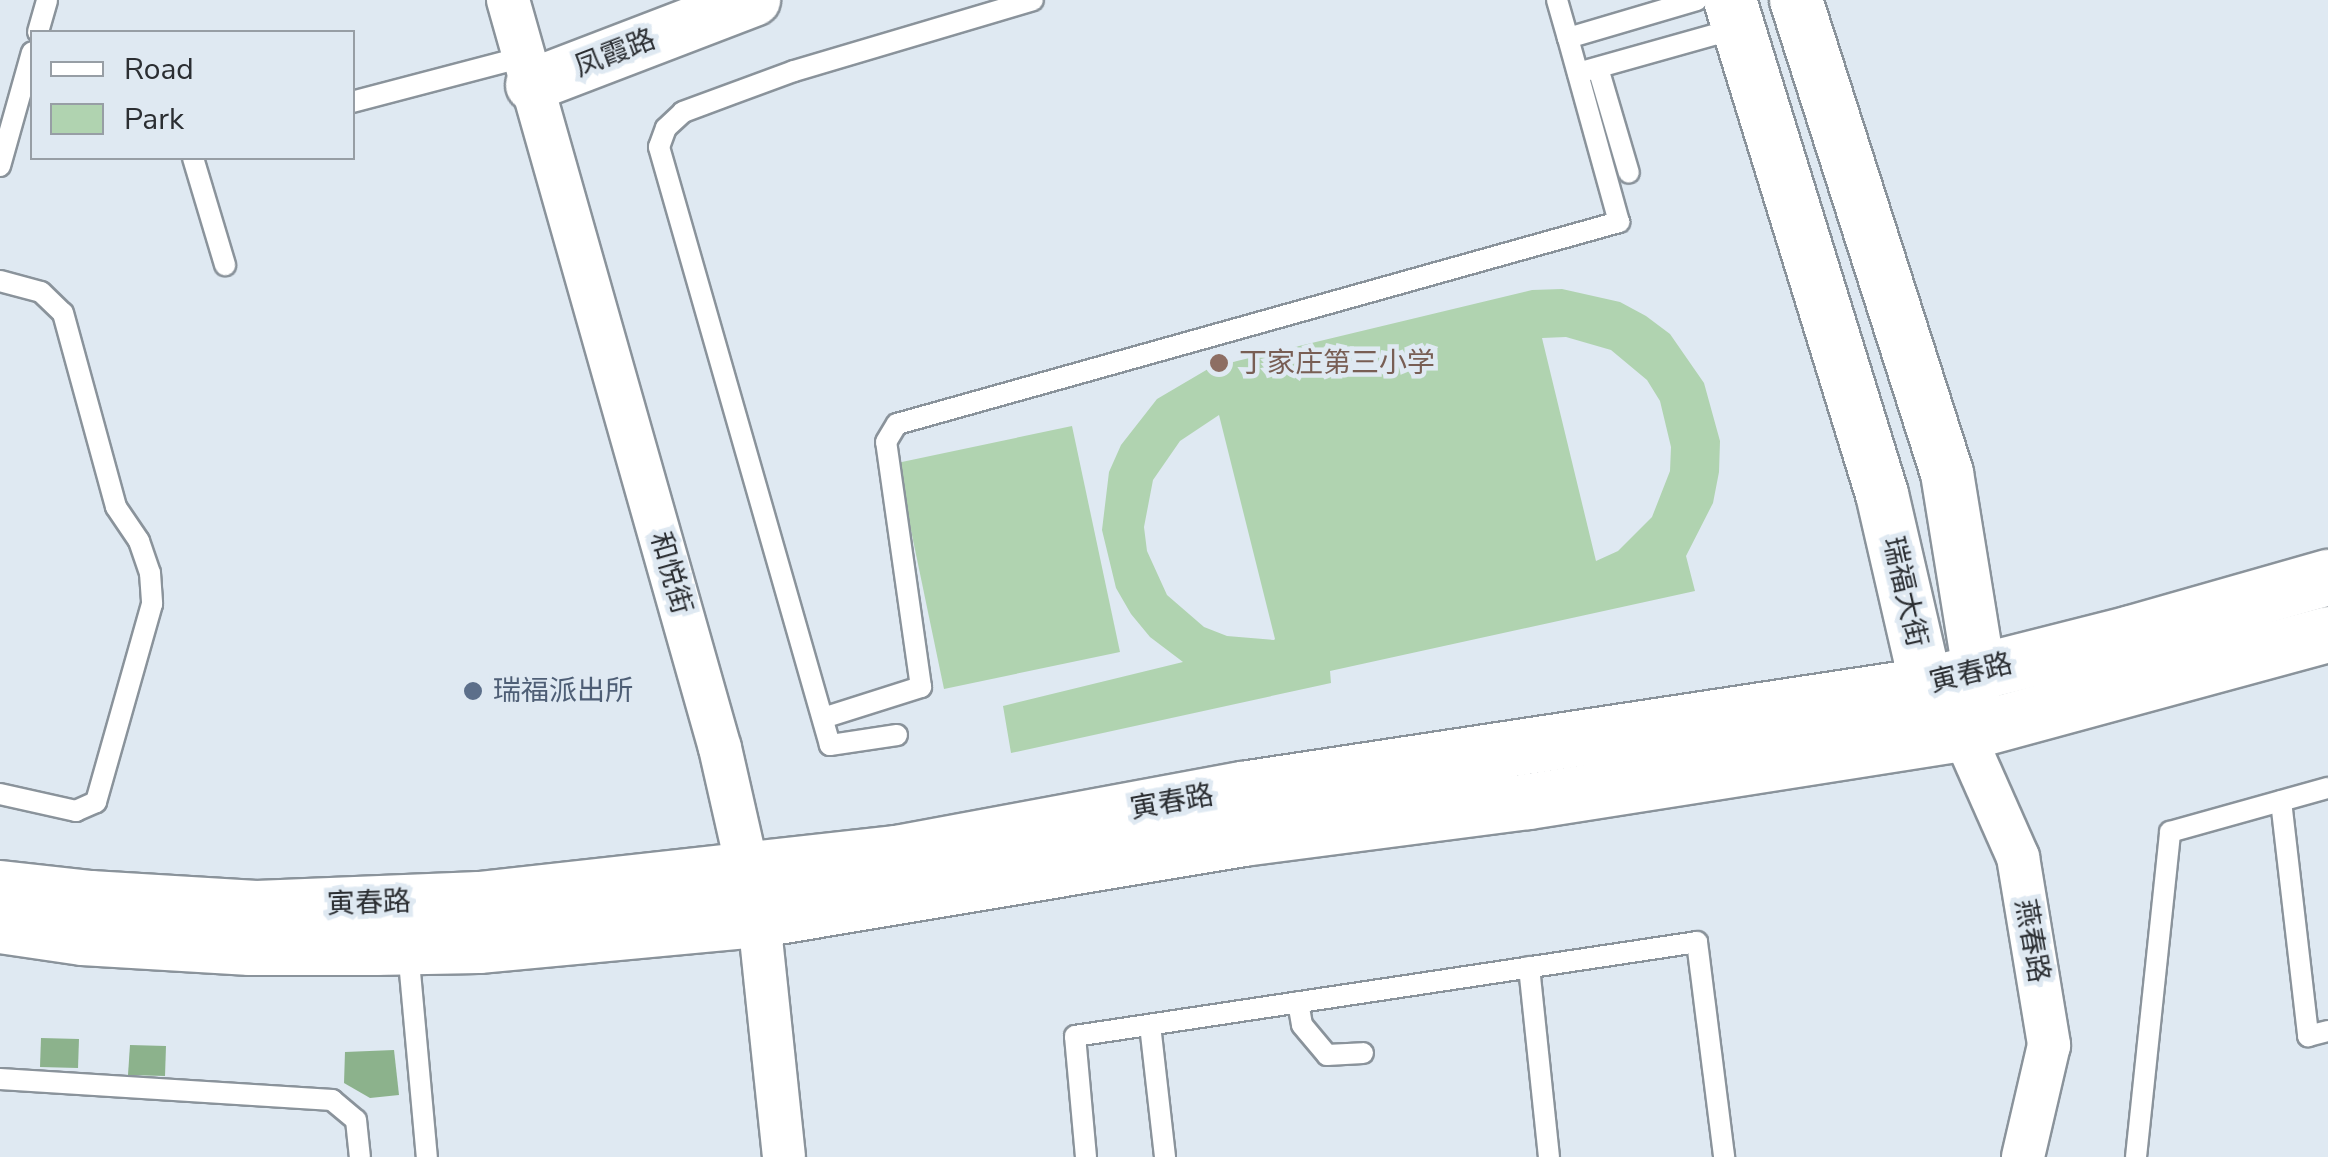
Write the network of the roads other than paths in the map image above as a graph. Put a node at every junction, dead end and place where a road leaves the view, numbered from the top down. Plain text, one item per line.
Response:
1 (47, 0) edge
2 (508, 0) edge
3 (754, 0) edge
4 (1034, 0) edge
5 (1557, 0) edge
6 (1796, 0) edge
7 (1721, 9) edge
8 (39, 30) edge
9 (1568, 38) junction
10 (30, 59) edge
11 (528, 71) junction
12 (1588, 71) junction
13 (355, 101) edge
14 (193, 160) edge
15 (0, 166) edge
16 (1628, 173) dead end
17 (225, 266) dead end
18 (0, 281) edge
19 (2328, 577) edge
20 (2328, 634) edge
21 (1979, 671) junction
22 (1926, 684) junction
23 (823, 718) junction
24 (1962, 733) junction
25 (897, 736) dead end
26 (2328, 788) edge
27 (0, 794) edge
28 (2281, 801) junction
29 (0, 888) edge
30 (753, 894) junction
31 (0, 926) edge
32 (407, 947) junction
33 (1529, 967) junction
34 (1298, 1002) junction
35 (1150, 1025) junction
36 (2328, 1032) edge
37 (1363, 1053) dead end
38 (0, 1079) edge
39 (360, 1157) edge
40 (427, 1157) edge
41 (784, 1157) edge
42 (1086, 1157) edge
43 (1165, 1157) edge
44 (1549, 1157) edge
45 (1724, 1157) edge
46 (2023, 1157) edge
47 (2136, 1157) edge

1 - 8 lane
2 - 11 street, 和悦街
3 - 11 street, 凤霞路
4 - 23 lane
5 - 9 lane
6 - 21 street, 瑞福大街
7 - 9 lane
7 - 12 lane
7 - 22 street, 瑞福大街
9 - 12 lane
10 - 15 lane
11 - 13 lane
11 - 30 street, 和悦街
12 - 16 lane
12 - 23 lane
14 - 17 lane
18 - 27 lane
19 - 21 main road, 寅春路
20 - 24 main road, 寅春路
21 - 22 main road, 寅春路
21 - 24 street, 瑞福大街
22 - 24 street, 瑞福大街
22 - 30 main road, 寅春路
23 - 25 lane
24 - 30 main road, 寅春路
24 - 46 street, 燕春路
26 - 28 lane
28 - 36 lane
28 - 47 lane
29 - 30 main road, 寅春路
30 - 32 main road, 寅春路
30 - 41 street, 和悦街
31 - 32 main road, 寅春路
32 - 40 lane
33 - 34 lane
33 - 44 lane
33 - 45 lane
34 - 35 lane
34 - 37 lane
35 - 42 lane
35 - 43 lane
38 - 39 lane

